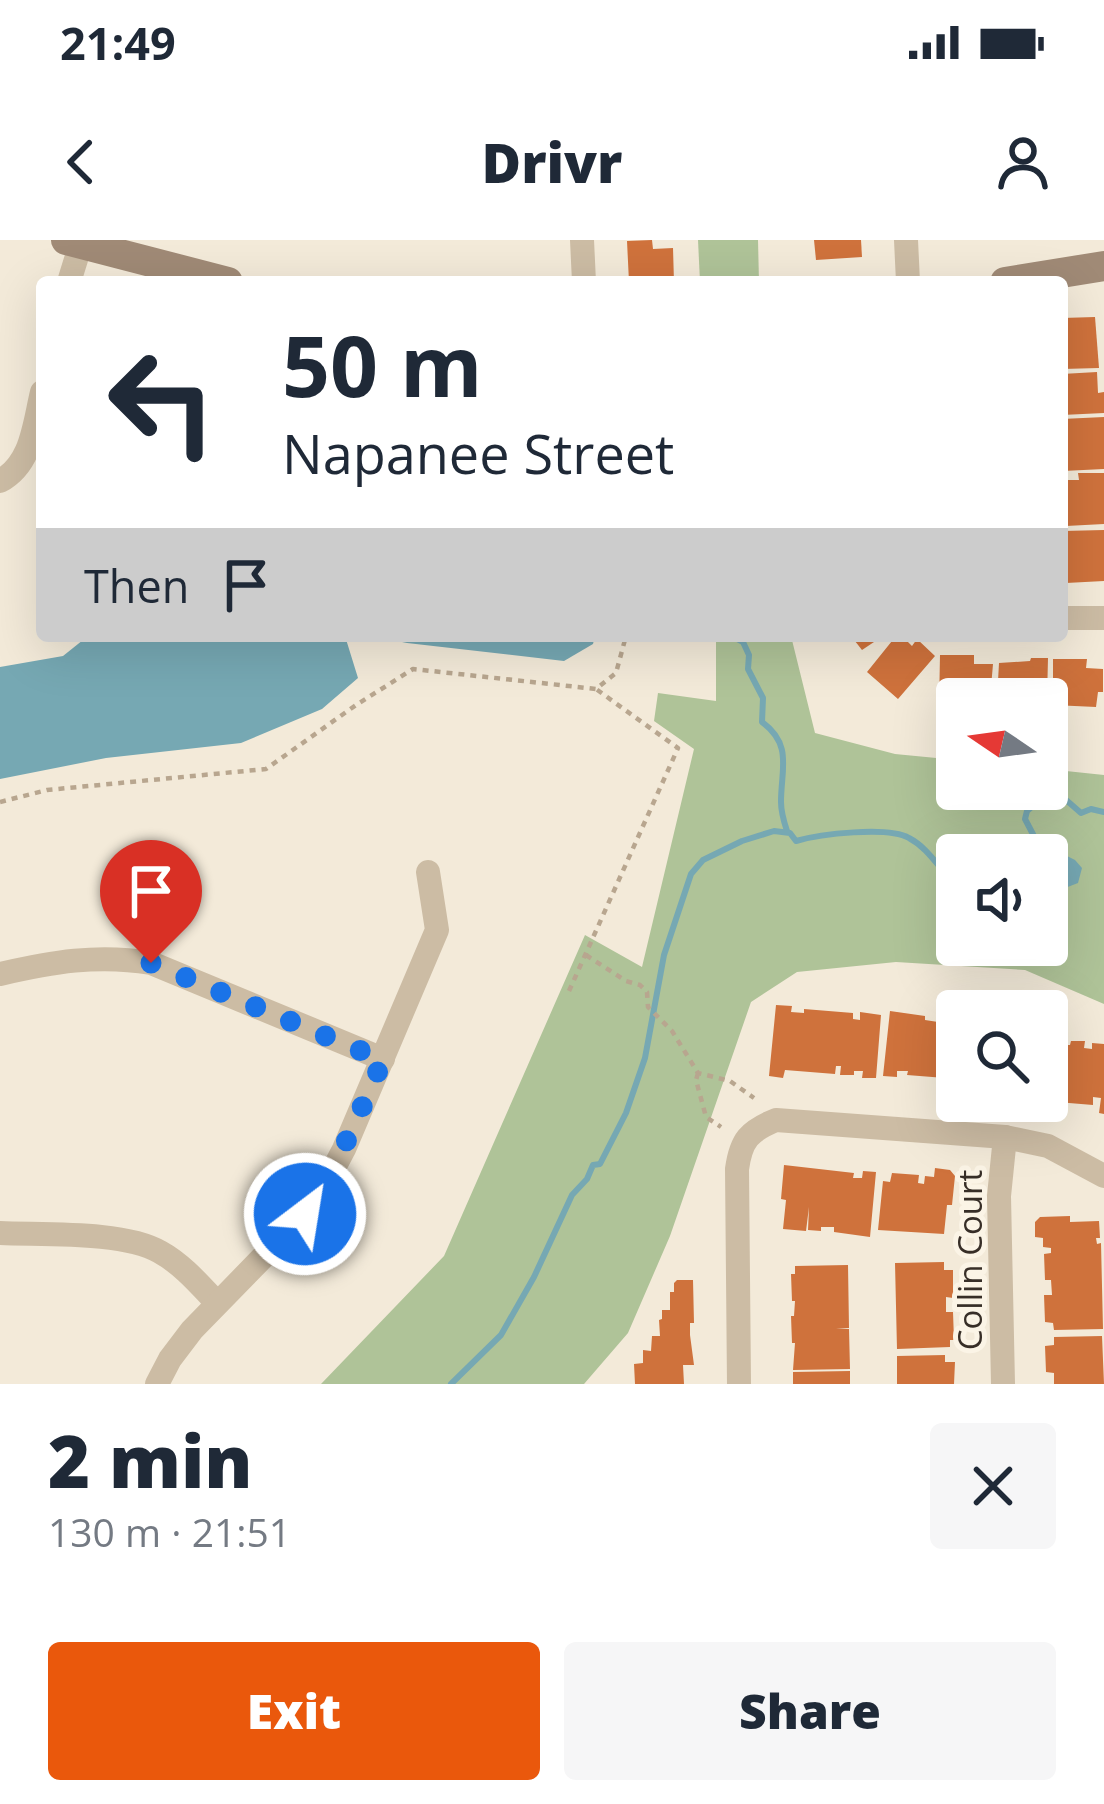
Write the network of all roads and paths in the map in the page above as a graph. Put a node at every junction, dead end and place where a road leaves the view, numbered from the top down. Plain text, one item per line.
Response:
1 (582, 240) edge
2 (906, 240) edge
3 (76, 241) edge
4 (1104, 266) edge
5 (71, 276) edge
6 (206, 276) edge
7 (584, 276) edge
8 (908, 276) edge
9 (1042, 276) edge
10 (36, 416) edge
11 (0, 481) edge
12 (1068, 618) edge
13 (1104, 618) edge
14 (624, 642) edge
15 (596, 689) junction
16 (0, 802) edge
17 (428, 872) dead end
18 (586, 955) junction
19 (0, 974) edge
20 (569, 991) dead end
21 (383, 1060) junction
22 (698, 1073) junction
23 (754, 1098) dead end
24 (722, 1127) dead end
25 (1005, 1137) junction
26 (1104, 1176) edge
27 (0, 1233) edge
28 (218, 1303) junction
29 (157, 1384) edge
30 (740, 1384) edge
31 (1003, 1384) edge

1 - 7 street
2 - 8 street
3 - 5 street
3 - 6 street
4 - 9 street
10 - 11 street
12 - 13 street
14 - 15 path
15 - 16 path
15 - 18 path
17 - 21 street
18 - 20 path
18 - 22 path
19 - 21 street
21 - 28 street
22 - 23 path
22 - 24 path
25 - 26 street, Collin Court
25 - 30 street, Collin Court
25 - 31 street, Collin Court
27 - 28 street
28 - 29 street

